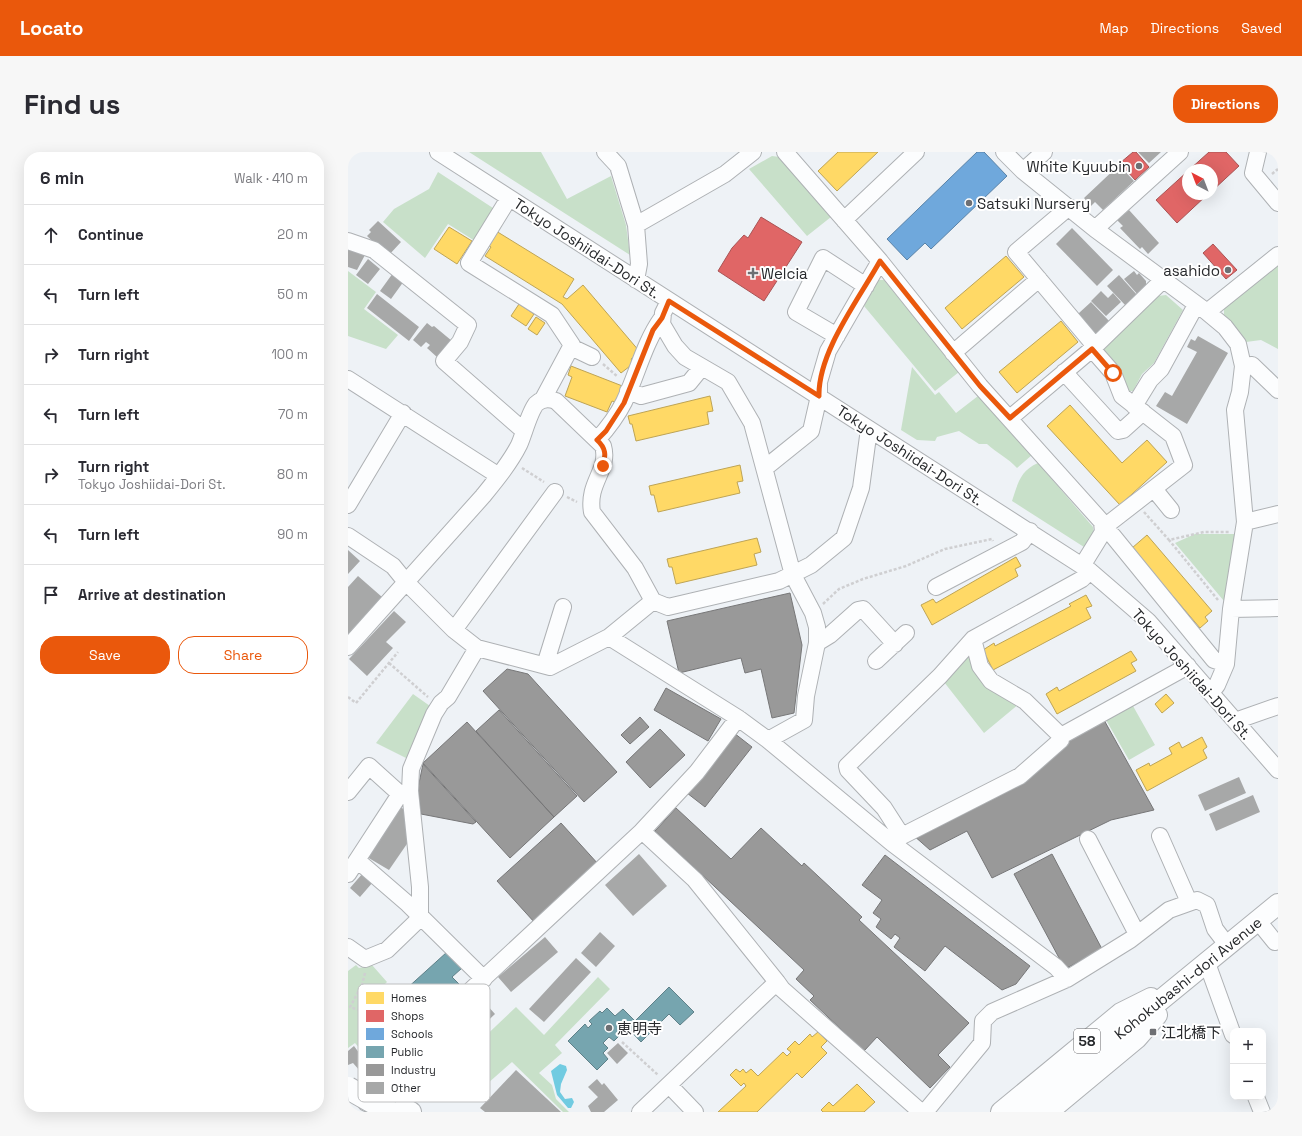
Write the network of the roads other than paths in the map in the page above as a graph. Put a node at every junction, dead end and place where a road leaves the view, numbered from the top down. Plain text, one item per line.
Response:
1 (438, 152) edge
2 (605, 152) edge
3 (753, 152) edge
4 (785, 152) edge
5 (916, 152) edge
6 (1004, 152) edge
7 (1044, 152) edge
8 (1180, 152) edge
9 (1258, 152) edge
10 (1024, 171) junction
11 (509, 198) junction
12 (1278, 203) edge
13 (1069, 207) junction
14 (844, 220) junction
15 (636, 225) junction
16 (1095, 229) junction
17 (348, 241) edge
18 (1278, 255) edge
19 (880, 261) junction
20 (1039, 279) junction
21 (636, 280) junction
22 (1163, 280) junction
23 (866, 286) junction
24 (669, 301) junction
25 (1202, 308) junction
26 (662, 318) junction
27 (837, 336) junction
28 (571, 347) junction
29 (1093, 348) junction
30 (953, 353) junction
31 (592, 357) road end
32 (1244, 366) junction
33 (702, 367) junction
34 (1064, 372) junction
35 (348, 379) edge
36 (630, 386) junction
37 (1278, 390) edge
38 (819, 396) junction
39 (543, 399) junction
40 (1138, 409) junction
41 (403, 413) junction
42 (1010, 418) junction
43 (870, 429) junction
44 (524, 431) junction
45 (597, 440) junction
46 (765, 468) junction
47 (499, 476) junction
48 (1154, 489) junction
49 (555, 492) dead end
50 (348, 505) edge
51 (1171, 510) dead end
52 (1278, 514) edge
53 (1240, 527) junction
54 (1103, 528) junction
55 (1030, 531) junction
56 (348, 536) edge
57 (1086, 568) junction
58 (793, 575) junction
59 (406, 582) junction
60 (936, 587) dead end
61 (652, 601) junction
62 (1226, 606) junction
63 (563, 607) dead end
64 (1278, 608) edge
65 (454, 630) junction
66 (609, 637) junction
67 (973, 639) junction
68 (817, 642) junction
69 (348, 647) edge
70 (477, 648) junction
71 (876, 661) dead end
72 (1226, 664) junction
73 (545, 665) junction
74 (1188, 666) junction
75 (1211, 693) junction
76 (1278, 706) edge
77 (738, 718) junction
78 (1235, 721) junction
79 (1061, 736) junction
80 (768, 740) junction
81 (1278, 770) edge
82 (348, 792) edge
83 (405, 792) junction
84 (642, 831) junction
85 (1160, 836) dead end
86 (1088, 839) dead end
87 (897, 840) junction
88 (358, 860) junction
89 (348, 874) edge
90 (1189, 902) junction
91 (1278, 904) edge
92 (420, 916) junction
93 (1258, 921) junction
94 (1137, 934) junction
95 (1278, 941) edge
96 (1228, 946) junction
97 (348, 947) edge
98 (1207, 962) junction
99 (484, 979) junction
100 (1067, 979) junction
101 (777, 982) junction
102 (479, 984) edge
103 (1182, 984) junction
104 (1231, 1028) edge
105 (348, 1077) edge
106 (669, 1085) junction
107 (358, 1090) edge
108 (348, 1096) edge
109 (358, 1098) edge
110 (1257, 1100) edge
111 (371, 1102) edge
112 (376, 1102) edge
113 (920, 1111) edge
114 (390, 1112) edge
115 (411, 1112) edge
116 (640, 1112) edge
117 (695, 1112) edge
118 (1001, 1112) edge
119 (1024, 1112) edge
120 (1048, 1112) edge
121 (1262, 1112) edge

1 - 11 street, Tokyo Joshiidai-Dori St.
2 - 15 street
3 - 15 street
4 - 14 street
5 - 14 street
6 - 10 street
7 - 10 street
8 - 16 street
9 - 12 street
10 - 13 street
11 - 21 street, Tokyo Joshiidai-Dori St.
11 - 28 street
13 - 16 street
13 - 20 street
14 - 19 street
15 - 21 street
16 - 22 street
17 - 44 street
18 - 25 street
19 - 23 street
19 - 30 street
20 - 29 street
20 - 30 street
21 - 24 street, Tokyo Joshiidai-Dori St.
22 - 25 street
22 - 29 street
23 - 27 street
23 - 27 street
24 - 26 street
24 - 38 street, Tokyo Joshiidai-Dori St.
25 - 32 street
25 - 40 street
26 - 33 street
26 - 36 street
27 - 38 street
28 - 31 street
28 - 39 street
29 - 34 street
29 - 40 street
30 - 42 street
32 - 37 street
32 - 53 street
33 - 36 street
33 - 46 street
34 - 40 street
34 - 42 street
35 - 41 street
36 - 45 street
38 - 43 street, Tokyo Joshiidai-Dori St.
38 - 46 street
39 - 44 street
39 - 45 street
40 - 48 street
41 - 47 street
41 - 50 street
42 - 54 street
43 - 55 street, Tokyo Joshiidai-Dori St.
43 - 58 street
44 - 47 street
45 - 61 street
46 - 58 street
47 - 59 street
48 - 51 street
48 - 54 street
49 - 65 street
52 - 53 street
53 - 62 street
54 - 57 street
54 - 72 street
55 - 57 street, Tokyo Joshiidai-Dori St.
55 - 60 street
56 - 59 street
57 - 67 street
57 - 74 street, Tokyo Joshiidai-Dori St.
58 - 61 street
58 - 68 street
59 - 65 street
59 - 69 street
61 - 66 street
62 - 64 street
62 - 72 street
63 - 73 street
65 - 70 street
66 - 73 street
66 - 77 street
67 - 79 street
67 - 87 street
68 - 71 street
68 - 80 street
70 - 73 street
70 - 83 street
72 - 75 street
74 - 75 street, Tokyo Joshiidai-Dori St.
74 - 79 street
75 - 78 street, Tokyo Joshiidai-Dori St.
76 - 78 street
77 - 80 street
77 - 84 street
78 - 81 street, Tokyo Joshiidai-Dori St.
79 - 87 street
80 - 87 street
82 - 83 street
83 - 88 street
83 - 92 street
84 - 99 street
84 - 101 street
85 - 90 street
86 - 94 street
87 - 100 street
88 - 89 street
88 - 92 street
90 - 94 street
90 - 96 street
91 - 93 main road, Kohokubashi-dori Avenue / 58
92 - 97 street
92 - 99 street
93 - 95 street
93 - 96 main road, Kohokubashi-dori Avenue / 58
94 - 100 street
96 - 98 main road, Kohokubashi-dori Avenue / 58
98 - 103 main road, Kohokubashi-dori Avenue / 58
98 - 104 street
99 - 102 street
100 - 113 street
101 - 106 street
101 - 113 street
103 - 118 main road, 58
103 - 119 main road, Kohokubashi-dori Avenue / 58
103 - 120 main road, 58
105 - 107 main road
106 - 116 street
106 - 117 street
108 - 109 main road
110 - 121 street
111 - 114 highway, bridge
112 - 115 main road

